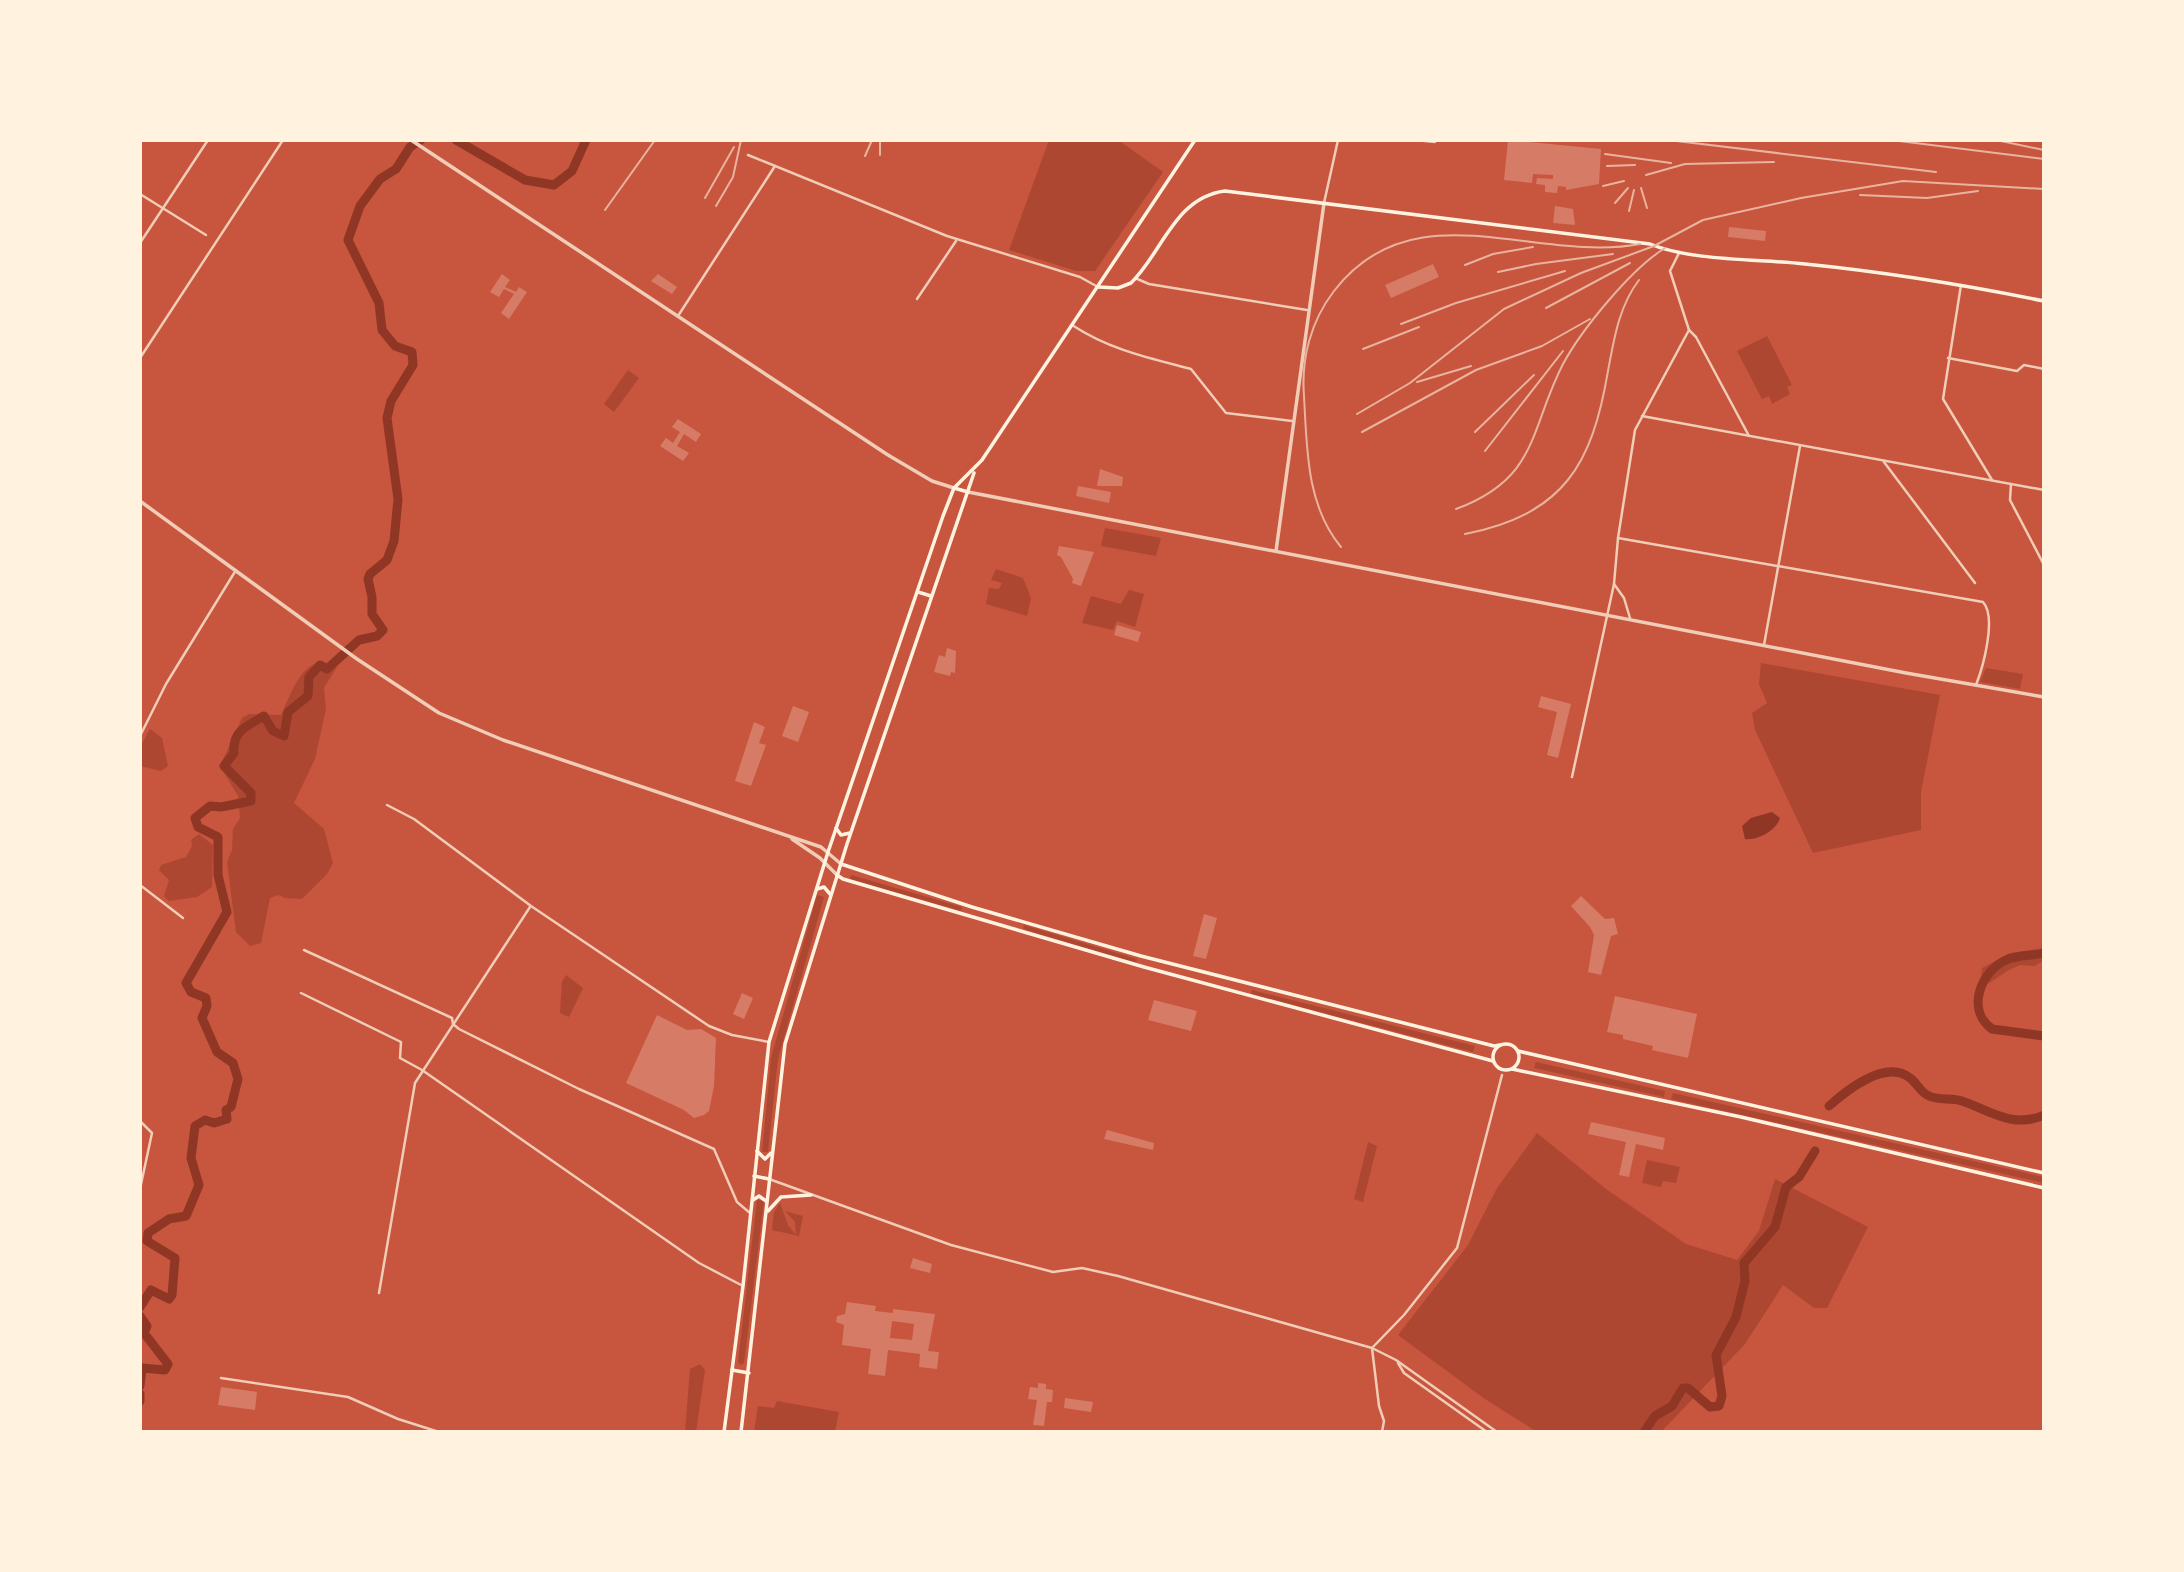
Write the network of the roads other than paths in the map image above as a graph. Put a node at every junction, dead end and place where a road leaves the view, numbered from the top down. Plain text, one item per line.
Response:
1 (208, 140) edge
2 (283, 140) edge
3 (411, 140) edge
4 (1195, 140) edge
5 (1338, 140) edge
6 (1415, 140) edge
7 (1435, 142) dead end
8 (748, 155) dead end
9 (775, 166) junction
10 (140, 194) edge
11 (1324, 203) junction
12 (163, 209) junction
13 (206, 234) dead end
14 (957, 240) junction
15 (140, 243) edge
16 (1679, 253) junction
17 (1135, 278) junction
18 (1961, 285) junction
19 (1098, 287) junction
20 (917, 299) dead end
21 (2044, 301) edge
22 (1307, 310) junction
23 (678, 316) junction
24 (1072, 326) junction
25 (1689, 330) junction
26 (1948, 358) junction
27 (140, 359) edge
28 (2044, 369) edge
29 (1642, 416) junction
30 (1292, 421) junction
31 (1749, 436) junction
32 (1800, 446) junction
33 (1884, 463) junction
34 (974, 471) junction
35 (1992, 481) junction
36 (2011, 484) junction
37 (954, 488) junction
38 (2044, 490) edge
39 (968, 492) junction
40 (140, 502) edge
41 (1618, 538) junction
42 (1276, 551) junction
43 (2044, 565) edge
44 (1779, 567) junction
45 (236, 570) junction
46 (1975, 583) dead end
47 (1614, 584) junction
48 (918, 592) junction
49 (931, 596) junction
50 (1608, 614) junction
51 (1630, 618) junction
52 (1765, 645) junction
53 (1976, 686) junction
54 (2044, 697) edge
55 (140, 736) edge
56 (1572, 777) dead end
57 (387, 805) dead end
58 (836, 828) junction
59 (851, 833) junction
60 (790, 838) junction
61 (828, 852) junction
62 (825, 863) junction
63 (841, 864) junction
64 (837, 875) junction
65 (140, 886) edge
66 (816, 890) junction
67 (831, 896) junction
68 (531, 906) junction
69 (972, 907) junction
70 (969, 916) junction
71 (183, 918) dead end
72 (304, 950) dead end
73 (301, 993) dead end
74 (453, 1024) junction
75 (769, 1042) junction
76 (1500, 1045) junction
77 (1518, 1051) junction
78 (1493, 1061) junction
79 (1512, 1069) junction
80 (422, 1070) junction
81 (1502, 1075) dead end
82 (140, 1121) edge
83 (756, 1149) junction
84 (772, 1150) junction
85 (2044, 1173) edge
86 (753, 1176) junction
87 (769, 1179) junction
88 (2044, 1188) edge
89 (140, 1189) edge
90 (811, 1195) junction
91 (767, 1202) junction
92 (751, 1203) junction
93 (750, 1213) junction
94 (766, 1213) junction
95 (743, 1286) junction
96 (379, 1293) dead end
97 (1372, 1348) junction
98 (1396, 1360) junction
99 (732, 1370) junction
100 (748, 1373) junction
101 (221, 1378) dead end
102 (429, 1429) junction
103 (425, 1432) edge
104 (439, 1432) edge
105 (724, 1432) edge
106 (741, 1432) edge
107 (1382, 1432) edge
108 (1487, 1432) edge
109 (1497, 1432) edge

1 - 12 street
2 - 27 street
3 - 23 street
4 - 19 main road
5 - 11 street
6 - 7 street
8 - 9 street
9 - 14 street
9 - 23 street
10 - 12 street
11 - 16 main road
11 - 17 main road
11 - 22 street
12 - 13 street
12 - 15 street
14 - 19 street
14 - 20 street
16 - 18 main road
16 - 25 street
17 - 19 main road
17 - 22 street
18 - 21 main road
18 - 26 street
19 - 24 main road
22 - 30 street
23 - 37 street
24 - 30 street
24 - 34 main road
25 - 29 street
25 - 31 street
26 - 28 street
26 - 35 street
29 - 31 street
29 - 41 street
30 - 42 street
31 - 32 street
32 - 33 street
32 - 44 street
33 - 35 street
33 - 46 street
34 - 37 main road
34 - 39 main road
35 - 36 street
36 - 38 street
36 - 43 street
37 - 39 main road
37 - 48 main road
39 - 42 street
39 - 49 main road
40 - 45 street
41 - 44 street
41 - 47 street
42 - 50 street
44 - 52 street
44 - 53 street
45 - 55 street
45 - 60 street
47 - 50 street
47 - 51 street
48 - 49 main road
48 - 58 main road
49 - 59 main road
50 - 51 street
50 - 56 street
51 - 52 street
52 - 53 street
53 - 54 street
57 - 68 street
58 - 59 main road
58 - 61 main road
59 - 63 main road
60 - 61 street
60 - 62 street
61 - 62 main road
61 - 63 street
62 - 64 street
62 - 66 main road
63 - 64 main road
63 - 69 main road
64 - 67 main road
64 - 70 main road
65 - 71 street
66 - 67 main road
66 - 75 main road
67 - 84 main road
68 - 74 street
68 - 75 street
69 - 70 main road
69 - 76 main road
70 - 78 main road
72 - 74 street
73 - 80 street
74 - 80 street
74 - 93 street
75 - 83 main road
76 - 77 main road
76 - 78 main road
77 - 79 main road
77 - 85 main road
78 - 79 main road
79 - 88 main road
80 - 95 street
80 - 96 street
81 - 97 street
82 - 89 street
83 - 84 main road
83 - 86 main road
84 - 87 main road
86 - 87 main road
86 - 92 main road
87 - 90 street
87 - 91 main road
90 - 94 main road
90 - 97 street
91 - 92 main road
91 - 94 main road
92 - 93 main road
93 - 95 main road
94 - 100 main road
95 - 99 main road
97 - 98 street
97 - 107 street
98 - 108 street
98 - 109 street
99 - 100 main road
99 - 105 main road
100 - 106 main road
101 - 102 street
102 - 103 street
102 - 104 street

